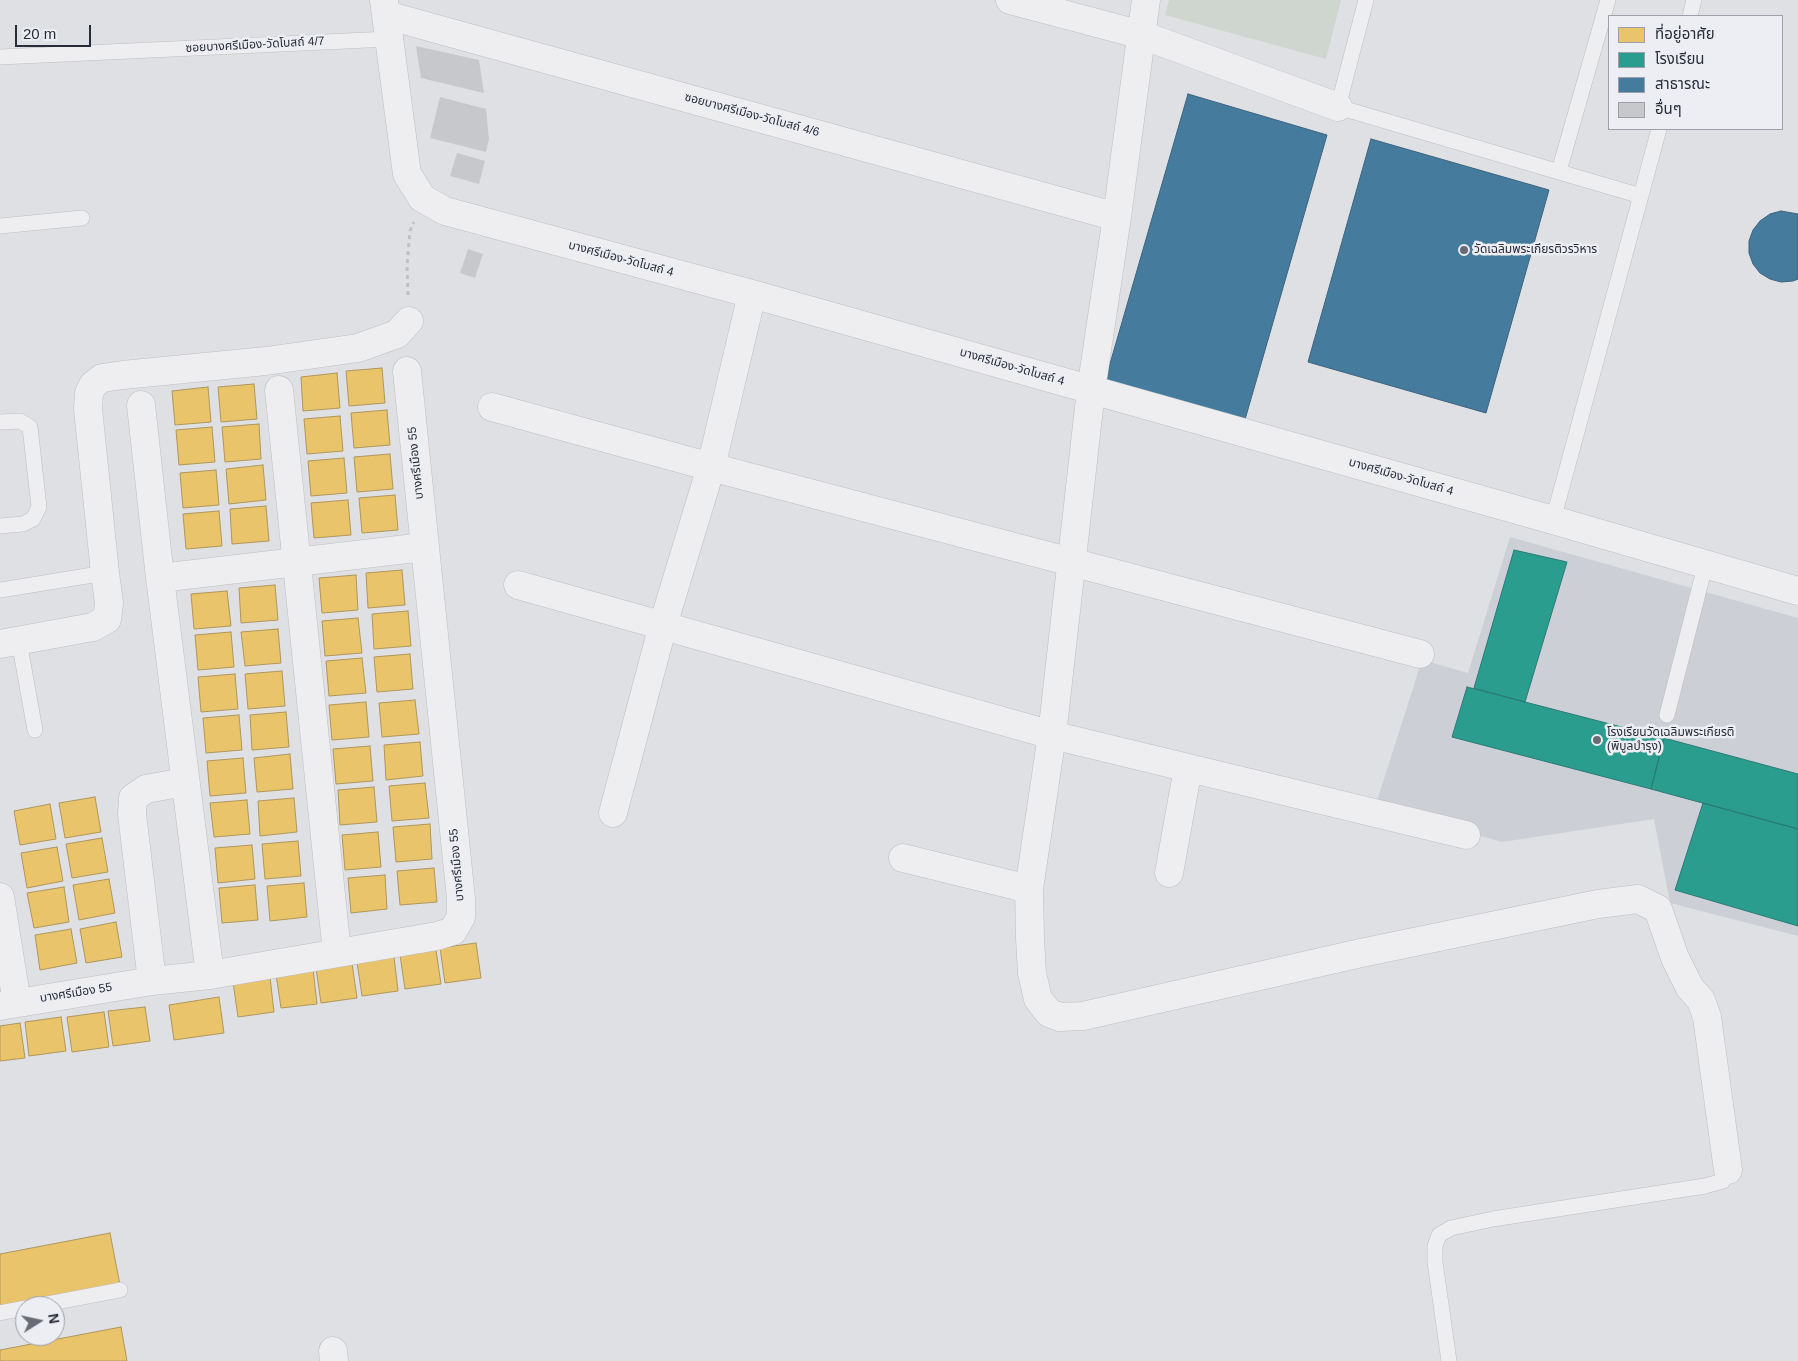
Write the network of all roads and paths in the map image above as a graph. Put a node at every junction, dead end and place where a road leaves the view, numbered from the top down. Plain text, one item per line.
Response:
1 (1010, 0) edge
2 (1146, 0) edge
3 (1366, 0) edge
4 (1608, 0) edge
5 (1694, 0) edge
6 (1690, 15) edge
7 (387, 18) edge
8 (1142, 35) junction
9 (0, 57) edge
10 (1338, 107) junction
11 (1659, 130) edge
12 (1559, 171) junction
13 (1641, 196) junction
14 (422, 198) junction
15 (1118, 217) junction
16 (82, 218) dead end
17 (0, 226) edge
18 (752, 294) junction
19 (408, 321) joint
20 (407, 370) dead end
21 (279, 390) dead end
22 (1091, 390) junction
23 (141, 405) dead end
24 (492, 406) dead end
25 (0, 422) edge
26 (711, 467) junction
27 (1553, 520) junction
28 (0, 526) edge
29 (424, 547) junction
30 (298, 561) junction
31 (1072, 562) junction
32 (1706, 566) junction
33 (104, 573) junction
34 (160, 578) junction
35 (518, 585) dead end
36 (0, 590) edge
37 (1798, 591) edge
38 (664, 626) junction
39 (10, 642) edge
40 (1420, 654) dead end
41 (1667, 715) dead end
42 (35, 730) dead end
43 (1052, 735) junction
44 (1188, 768) junction
45 (184, 782) junction
46 (613, 813) dead end
47 (1466, 835) dead end
48 (903, 858) dead end
49 (1169, 873) dead end
50 (1029, 888) junction
51 (0, 897) edge
52 (337, 953) junction
53 (210, 975) junction
54 (152, 981) junction
55 (8, 1004) edge
56 (1728, 1170) joint
57 (120, 1290) dead end
58 (65, 1300) edge
59 (15, 1310) edge
60 (0, 1313) edge
61 (1449, 1361) edge

1 - 8 street
2 - 8 street
3 - 10 lane
4 - 12 lane
5 - 6 lane
7 - 9 lane, ซอยบางศรีเมือง-วัดโบสถ์ 4/7
7 - 14 street, บางศรีเมือง-วัดโบสถ์ 4
7 - 15 street, ซอยบางศรีเมือง-วัดโบสถ์ 4/6
8 - 10 street
8 - 15 street
10 - 12 lane
11 - 13 lane
12 - 13 lane
13 - 27 lane
14 - 18 street, บางศรีเมือง-วัดโบสถ์ 4
14 - 19 path
15 - 22 street
16 - 17 lane
18 - 22 street, บางศรีเมือง-วัดโบสถ์ 4
18 - 26 street
19 - 33 street
20 - 29 street, บางศรีเมือง 55
21 - 30 street
22 - 27 street, บางศรีเมือง-วัดโบสถ์ 4
22 - 31 street
23 - 34 street
24 - 26 street
25 - 28 lane
26 - 31 street
26 - 38 street
27 - 32 street, บางศรีเมือง-วัดโบสถ์ 4
29 - 30 street
29 - 52 street, บางศรีเมือง 55
30 - 34 street
30 - 52 street
31 - 40 street
31 - 43 street
32 - 37 street, บางศรีเมือง-วัดโบสถ์ 4
32 - 41 lane
33 - 36 lane
33 - 39 street
34 - 45 street
35 - 38 street
38 - 43 street
38 - 46 street
39 - 42 lane
43 - 44 street
43 - 50 street
44 - 47 street
44 - 49 street
45 - 53 street
45 - 54 street
48 - 50 street
50 - 56 street
51 - 55 street
52 - 53 street, บางศรีเมือง 55
53 - 54 street, บางศรีเมือง 55
54 - 55 street, บางศรีเมือง 55
56 - 61 lane
57 - 58 lane
59 - 60 lane

